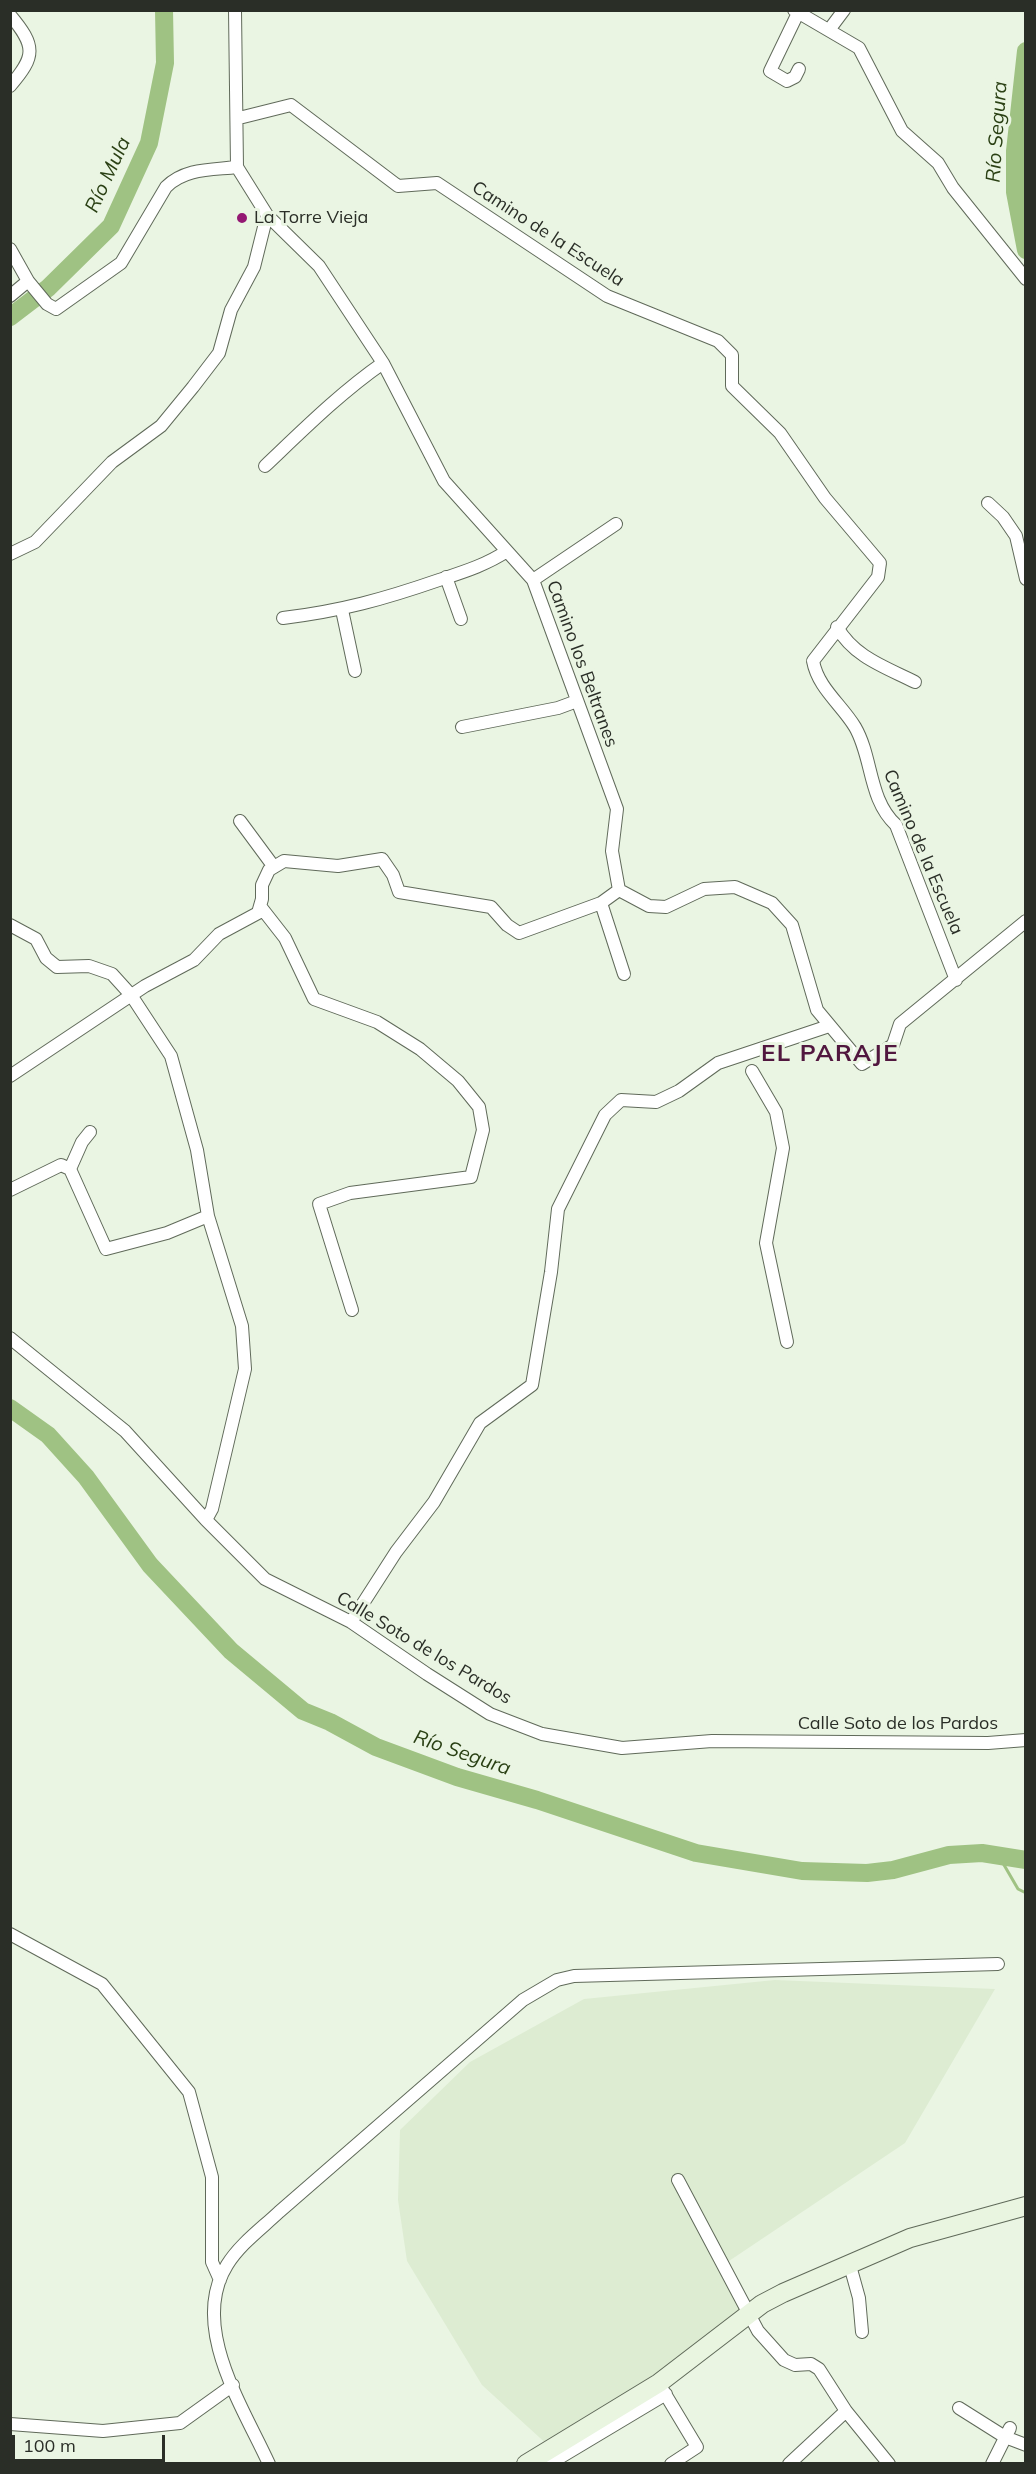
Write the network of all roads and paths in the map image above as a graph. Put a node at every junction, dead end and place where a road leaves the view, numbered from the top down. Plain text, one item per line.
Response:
1 (235, 10) edge
2 (844, 10) edge
3 (796, 12) edge
4 (10, 15) edge
5 (829, 30) junction
6 (799, 69) dead end
7 (10, 86) edge
8 (238, 118) junction
9 (237, 167) junction
10 (267, 215) junction
11 (10, 249) edge
12 (1026, 279) edge
13 (28, 281) junction
14 (10, 296) edge
15 (383, 363) junction
16 (265, 466) dead end
17 (988, 503) dead end
18 (616, 524) dead end
19 (507, 551) junction
20 (10, 554) edge
21 (446, 577) junction
22 (1026, 579) edge
23 (533, 580) junction
24 (342, 610) junction
25 (283, 618) dead end
26 (461, 619) dead end
27 (837, 627) junction
28 (355, 671) dead end
29 (915, 682) dead end
30 (577, 701) junction
31 (462, 727) dead end
32 (240, 821) dead end
33 (274, 867) junction
34 (619, 890) junction
35 (601, 903) junction
36 (260, 906) junction
37 (1026, 921) edge
38 (10, 925) edge
39 (624, 974) dead end
40 (956, 980) junction
41 (131, 995) junction
42 (829, 1026) junction
43 (752, 1071) dead end
44 (10, 1076) edge
45 (90, 1132) dead end
46 (70, 1169) junction
47 (10, 1190) edge
48 (208, 1216) junction
49 (352, 1310) dead end
50 (10, 1338) edge
51 (787, 1342) dead end
52 (206, 1520) junction
53 (351, 1622) junction
54 (1026, 1740) edge
55 (10, 1934) edge
56 (998, 1964) dead end
57 (678, 2180) dead end
58 (1026, 2206) edge
59 (849, 2262) junction
60 (220, 2280) junction
61 (750, 2313) junction
62 (862, 2332) dead end
63 (233, 2385) junction
64 (662, 2388) junction
65 (959, 2408) dead end
66 (846, 2410) junction
67 (10, 2424) edge
68 (1007, 2432) junction
69 (1026, 2445) edge
70 (269, 2463) edge
71 (526, 2463) edge
72 (549, 2463) edge
73 (671, 2463) edge
74 (789, 2463) edge
75 (889, 2463) edge
76 (992, 2463) edge

1 - 8 street
2 - 5 street
3 - 5 street
3 - 6 street
4 - 7 street
5 - 12 street
8 - 9 street
8 - 27 street, Camino de la Escuela
9 - 10 street, Camino los Beltranes
9 - 13 street
10 - 15 street, Camino los Beltranes
10 - 20 street
11 - 13 street
13 - 14 street
15 - 16 street
15 - 19 street, Camino los Beltranes
17 - 22 street
18 - 23 street
19 - 21 street
19 - 23 street, Camino los Beltranes
21 - 24 street
21 - 26 street
23 - 30 street, Camino los Beltranes
24 - 25 street
24 - 28 street
27 - 29 street
27 - 40 street, Camino de la Escuela
30 - 31 street
30 - 34 street, Camino los Beltranes
32 - 33 street
33 - 35 street
33 - 36 street
34 - 35 street
34 - 42 street
35 - 39 street
36 - 41 street
36 - 49 street
37 - 40 street
38 - 41 street
40 - 42 street
41 - 44 street
41 - 48 street
42 - 53 street
43 - 51 street
45 - 46 street
46 - 47 street
46 - 48 street
48 - 52 street
50 - 52 street, Calle Soto de los Pardos
52 - 53 street, Calle Soto de los Pardos
53 - 54 street, Calle Soto de los Pardos
55 - 60 street
56 - 60 street
57 - 61 street
58 - 59 main road
59 - 61 main road
59 - 62 street
60 - 63 street
61 - 64 main road
61 - 66 street
63 - 67 street
63 - 70 street
64 - 71 main road
64 - 72 street
64 - 73 street
65 - 68 street
66 - 74 street
66 - 75 street
68 - 69 street
68 - 76 street

